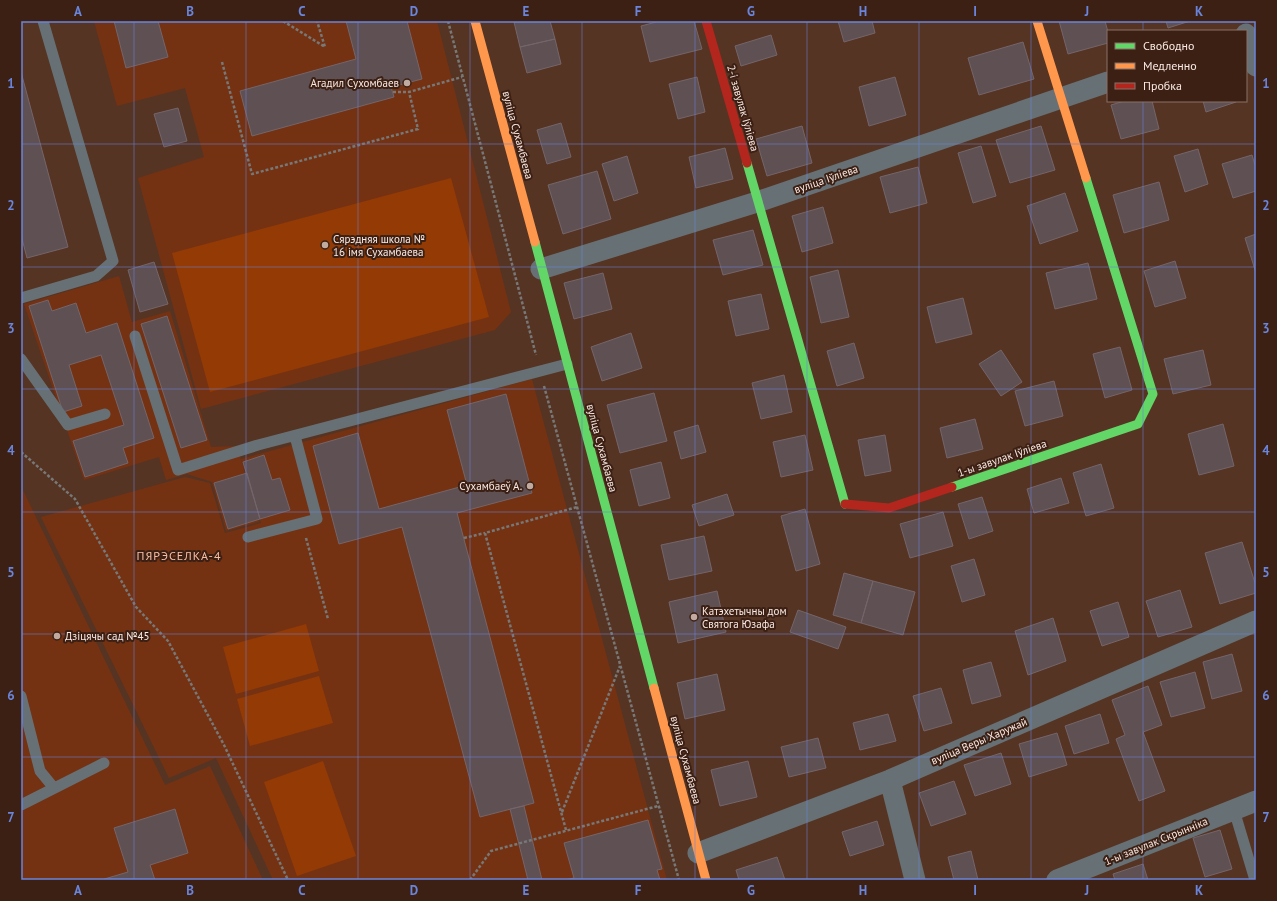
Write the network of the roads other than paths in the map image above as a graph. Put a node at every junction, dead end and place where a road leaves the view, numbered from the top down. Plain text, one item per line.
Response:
1 (43, 21) edge
2 (476, 21) edge
3 (706, 21) edge
4 (1037, 21) edge
5 (1247, 37) edge
6 (1256, 66) edge
7 (1107, 82) edge
8 (1063, 98) junction
9 (757, 202) junction
10 (541, 269) junction
11 (21, 298) edge
12 (135, 336) dead end
13 (21, 359) edge
14 (567, 364) junction
15 (105, 414) dead end
16 (295, 436) junction
17 (248, 537) dead end
18 (1256, 621) edge
19 (21, 696) edge
20 (104, 763) dead end
21 (890, 780) junction
22 (54, 788) junction
23 (1256, 801) edge
24 (21, 805) edge
25 (1234, 810) junction
26 (698, 853) junction
27 (706, 880) edge
28 (914, 880) edge
29 (1057, 880) edge
30 (1255, 880) edge

1 - 11 lane
2 - 10 street, вуліца Сухамбаева
3 - 9 street, 2-і завулак Іўліева
4 - 8 street
5 - 6 street
7 - 8 street, вуліца Іўліева
8 - 9 street, вуліца Іўліева
8 - 9 street, 1-ы завулак Іўліева
9 - 10 street, вуліца Іўліева
10 - 14 street, вуліца Сухамбаева
12 - 16 lane
13 - 15 lane
14 - 16 lane
14 - 26 street, вуліца Сухамбаева
16 - 17 lane
18 - 21 street, вуліца Веры Харужай
19 - 22 lane
20 - 22 lane
21 - 26 street, вуліца Веры Харужай
21 - 28 street
22 - 24 lane
23 - 25 street, 1-ы завулак Скрынніка
25 - 29 street, 1-ы завулак Скрынніка
25 - 30 lane
26 - 27 street, вуліца Сухамбаева

